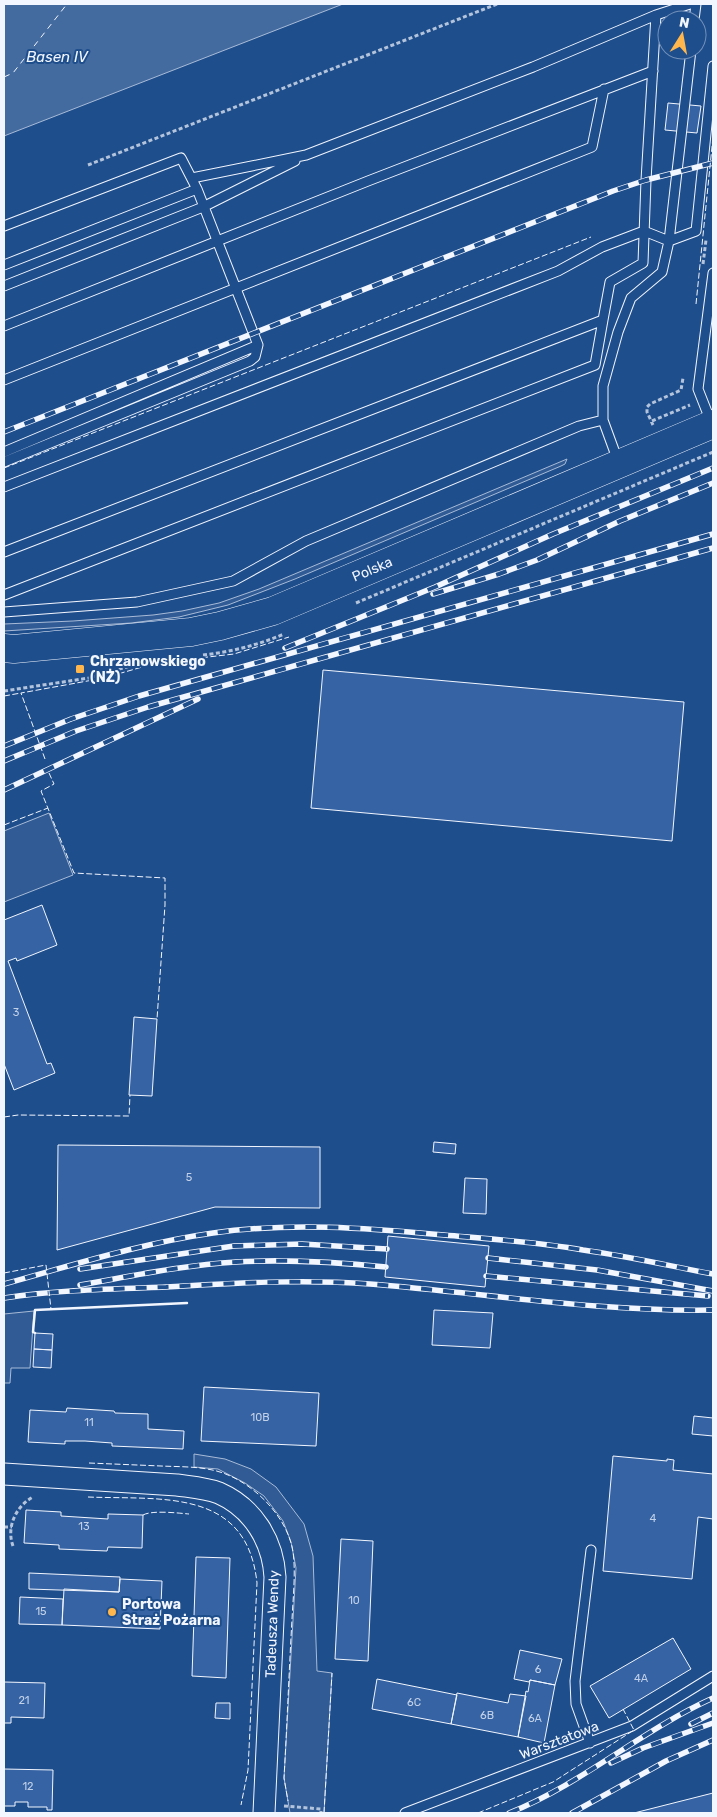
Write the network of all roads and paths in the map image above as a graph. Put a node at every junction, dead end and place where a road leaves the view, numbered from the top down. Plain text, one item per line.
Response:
1 (497, 4) edge
2 (690, 4) edge
3 (656, 15) junction
4 (690, 60) edge
5 (713, 66) edge
6 (653, 71) junction
7 (604, 89) junction
8 (306, 155) junction
9 (88, 165) dead end
10 (192, 178) junction
11 (196, 188) junction
12 (204, 207) junction
13 (4, 226) edge
14 (644, 232) junction
15 (706, 236) dead end
16 (217, 241) junction
17 (669, 241) junction
18 (4, 264) edge
19 (703, 265) dead end
20 (713, 273) edge
21 (4, 286) edge
22 (235, 287) junction
23 (603, 320) junction
24 (4, 326) edge
25 (258, 345) junction
26 (685, 371) dead end
27 (4, 380) edge
28 (701, 400) junction
29 (603, 420) junction
30 (713, 425) edge
31 (4, 452) edge
32 (4, 462) edge
33 (619, 464) junction
34 (4, 487) edge
35 (4, 552) edge
36 (4, 596) edge
37 (4, 612) edge
38 (7, 650) edge
39 (4, 1474) edge
40 (37, 1495) dead end
41 (4, 1526) edge
42 (12, 1526) junction
43 (13, 1546) dead end
44 (591, 1550) dead end
45 (713, 1676) edge
46 (590, 1743) junction
47 (282, 1797) dead end
48 (264, 1813) edge
49 (321, 1813) edge
50 (405, 1813) edge

1 - 9 path
2 - 3 lane
3 - 6 lane
3 - 8 lane
4 - 17 lane
5 - 17 lane
6 - 7 lane
6 - 14 lane
7 - 16 lane
7 - 22 lane
8 - 10 lane
8 - 12 lane
10 - 11 lane
10 - 13 lane
11 - 12 lane
11 - 18 lane
12 - 16 lane
12 - 21 lane
14 - 17 lane
14 - 23 lane
14 - 34 lane
15 - 19 path
16 - 22 lane
16 - 24 lane
17 - 29 lane
20 - 28 lane
22 - 25 lane
22 - 27 lane
23 - 35 lane
23 - 36 lane
25 - 31 lane
25 - 32 lane
26 - 28 path
28 - 30 lane
29 - 33 lane
29 - 37 lane
30 - 33 highway, Polska
33 - 38 highway, Polska
39 - 48 street, Tadeusza Wendy
40 - 42 path
41 - 42 path
42 - 43 path
44 - 46 lane
45 - 46 lane, Warsztatowa
46 - 50 lane, Warsztatowa
47 - 49 path

